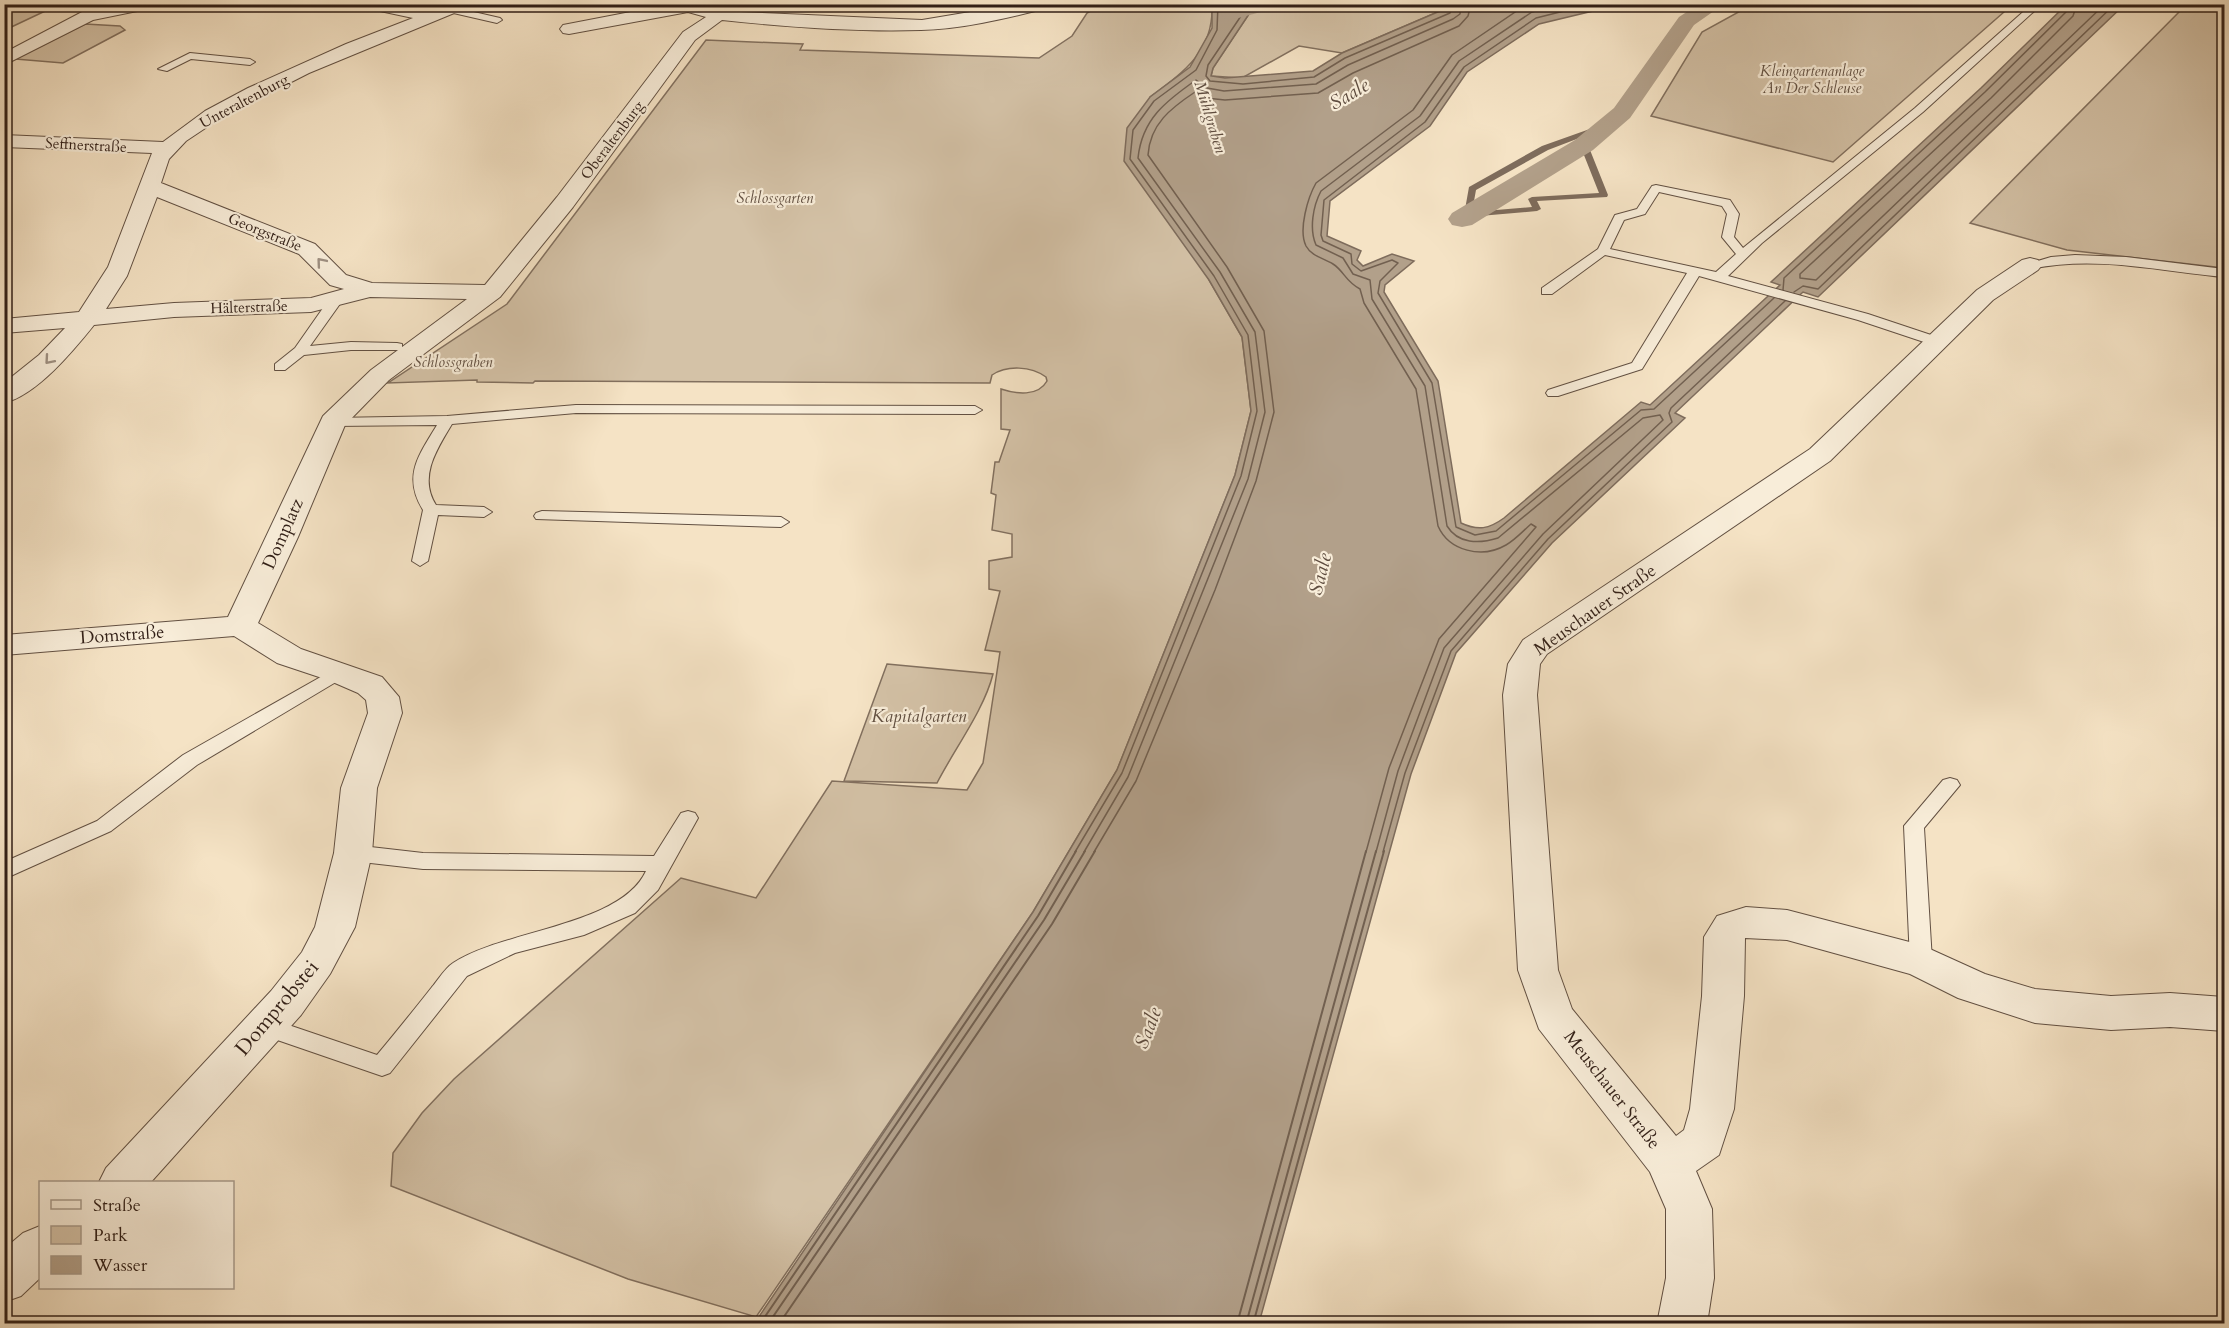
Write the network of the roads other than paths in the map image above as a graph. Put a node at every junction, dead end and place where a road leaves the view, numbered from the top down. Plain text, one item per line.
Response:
1 (146, 4) edge
2 (372, 4) edge
3 (744, 4) edge
4 (1042, 4) edge
5 (2038, 4) edge
6 (683, 6) edge
7 (460, 7) edge
8 (719, 15) junction
9 (431, 17) junction
10 (496, 20) dead end
11 (569, 28) dead end
12 (4, 60) edge
13 (250, 62) dead end
14 (163, 69) dead end
15 (4, 141) edge
16 (167, 148) junction
17 (151, 187) junction
18 (1603, 251) junction
19 (1743, 254) junction
20 (2030, 265) joint
21 (1695, 271) junction
22 (2224, 273) edge
23 (1719, 277) junction
24 (370, 290) junction
25 (1547, 291) dead end
26 (492, 292) junction
27 (335, 301) junction
28 (86, 316) junction
29 (4, 326) edge
30 (1938, 342) junction
31 (397, 347) dead end
32 (300, 351) junction
33 (280, 367) dead end
34 (1552, 393) dead end
35 (4, 395) edge
36 (975, 410) dead end
37 (447, 420) junction
38 (333, 422) junction
39 (432, 510) junction
40 (484, 513) dead end
41 (542, 516) dead end
42 (781, 522) dead end
43 (420, 561) dead end
44 (240, 626) junction
45 (4, 645) edge
46 (340, 672) junction
47 (1950, 785) dead end
48 (688, 818) dead end
49 (353, 853) junction
50 (660, 864) junction
51 (4, 871) edge
52 (1921, 961) junction
53 (2224, 1014) edge
54 (265, 1026) junction
55 (1668, 1160) junction
56 (123, 1181) edge
57 (39, 1249) edge
58 (4, 1280) edge
59 (1682, 1323) edge

1 - 12 street
2 - 9 street
3 - 8 street, Oberaltenburg
4 - 8 street
5 - 19 lane
6 - 8 street
6 - 11 street
7 - 9 street, Unteraltenburg
7 - 10 lane
8 - 26 street, Oberaltenburg
9 - 16 street, Unteraltenburg
13 - 14 lane
15 - 16 street, Seffnerstraße
16 - 17 street, Unteraltenburg
24 -> 17 street, Georgstraße
17 - 28 street, Unteraltenburg
18 - 19 lane
18 - 21 lane
18 - 25 lane
19 - 23 lane
20 - 22 lane
20 - 30 street, Meuschauer Straße
21 - 23 lane
21 - 34 lane
23 - 30 lane
24 - 26 street, Hälterstraße
24 - 27 street, Hälterstraße
26 - 38 street, Domplatz
27 - 28 street, Hälterstraße
27 - 32 lane
28 - 29 street, Hälterstraße
28 -> 35 street, Unteraltenburg
30 - 55 street, Meuschauer Straße
31 - 32 lane
32 - 33 lane
36 - 37 lane
37 - 38 lane
37 - 39 lane
38 - 44 street, Domplatz
39 - 40 lane
39 - 43 lane
41 - 42 lane
44 - 45 street, Domstraße
44 - 46 street
46 - 49 street, Domprobstei
46 - 51 lane
47 - 52 lane
48 - 50 lane
49 - 50 lane
49 - 54 street, Domprobstei
50 - 54 lane
52 - 53 street, Meuschauer Straße
52 - 55 street, Meuschauer Straße
54 - 56 street, Domprobstei
55 - 59 street, Meuschauer Straße
57 - 58 street

